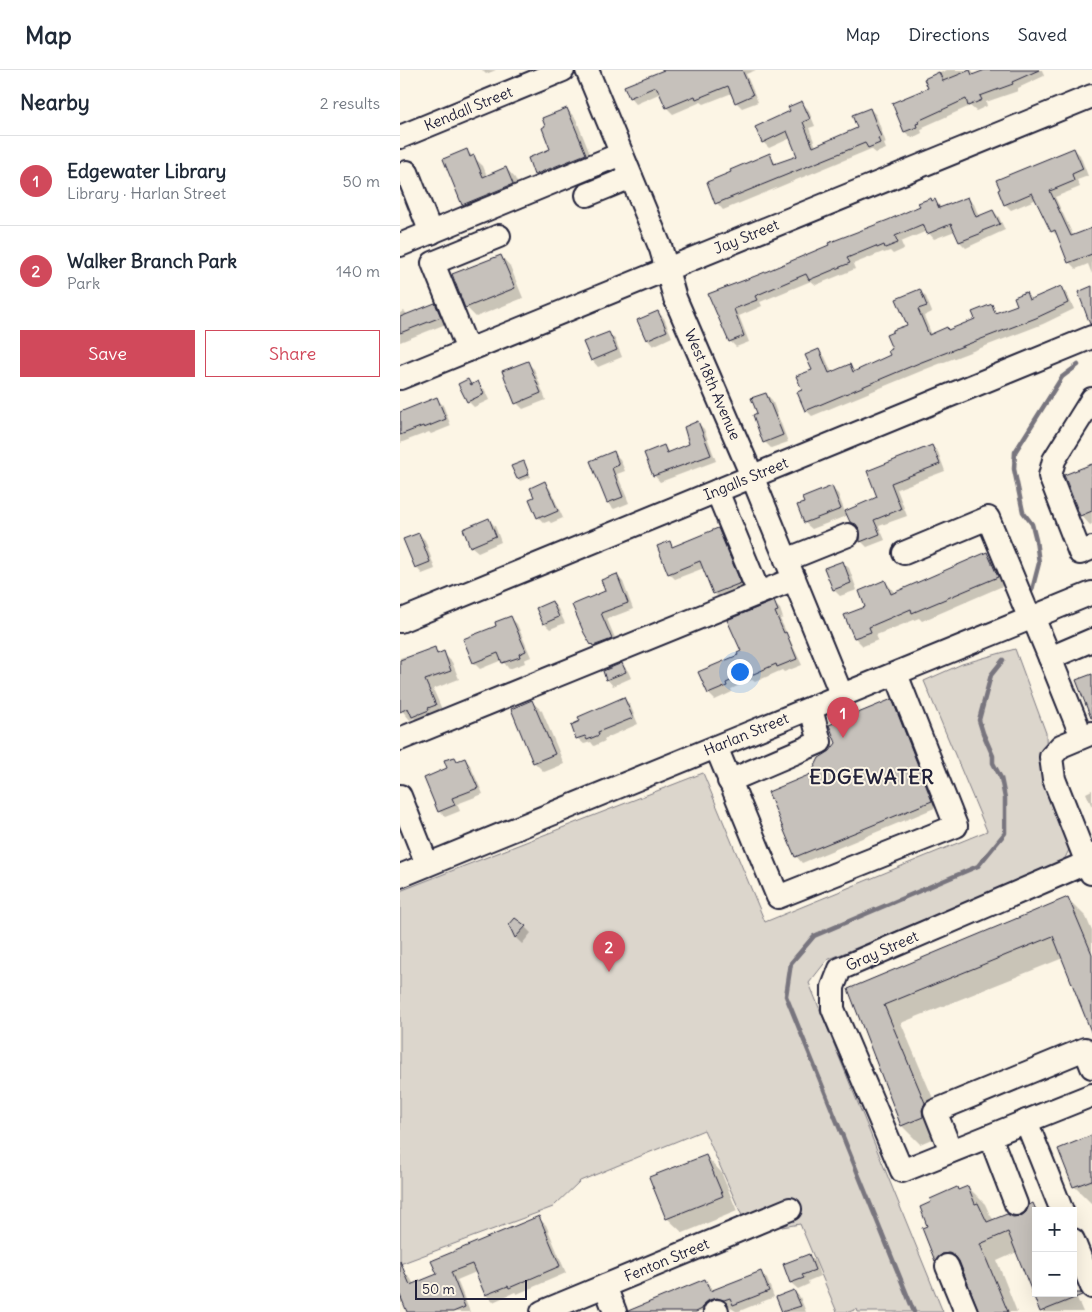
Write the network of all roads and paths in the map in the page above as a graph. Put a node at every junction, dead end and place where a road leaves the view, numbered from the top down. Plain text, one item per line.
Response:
1 (563, 70) edge
2 (587, 70) edge
3 (1092, 96) edge
4 (400, 137) edge
5 (622, 154) junction
6 (406, 172) dead end
7 (631, 177) junction
8 (587, 195) dead end
9 (431, 233) junction
10 (499, 236) dead end
11 (400, 245) edge
12 (666, 269) junction
13 (1092, 338) edge
14 (468, 350) junction
15 (400, 378) edge
16 (1092, 399) edge
17 (1092, 426) edge
18 (1069, 436) junction
19 (752, 476) junction
20 (717, 491) junction
21 (848, 535) dead end
22 (1092, 548) edge
23 (904, 553) dead end
24 (790, 569) junction
25 (754, 581) dead end
26 (1092, 593) edge
27 (1032, 618) junction
28 (400, 621) edge
29 (1092, 640) edge
30 (1050, 658) junction
31 (896, 674) junction
32 (842, 696) junction
33 (811, 709) junction
34 (1084, 729) edge
35 (400, 739) edge
36 (716, 747) junction
37 (730, 781) junction
38 (402, 807) edge
39 (427, 864) junction
40 (1090, 865) edge
41 (400, 876) edge
42 (1092, 1067) edge
43 (1092, 1095) edge
44 (1026, 1121) junction
45 (990, 1136) junction
46 (951, 1151) junction
47 (1016, 1204) dead end
48 (1060, 1207) edge
49 (790, 1209) dead end
50 (1077, 1250) edge
51 (948, 1266) dead end
52 (605, 1286) junction
53 (1092, 1287) edge
54 (542, 1312) edge
55 (615, 1312) edge
56 (966, 1312) edge

1 - 4 street, Kendall Street
2 - 5 street, West 18th Avenue
3 - 12 street, Jay Street
5 - 7 street, West 18th Avenue
5 - 9 street
6 - 9 street
7 - 8 street
7 - 12 street, West 18th Avenue
9 - 11 street
10 - 14 street
12 - 14 street, Jay Street
12 - 19 street, West 18th Avenue
13 - 19 street, Ingalls Street
14 - 15 street, Jay Street
16 - 18 street
17 - 18 street
18 - 22 street
19 - 20 street, Ingalls Street
19 - 24 street, West 18th Avenue
20 - 25 street
20 - 28 street, Ingalls Street
21 - 24 street
23 - 27 street
24 - 32 street, West 18th Avenue
24 - 35 street
26 - 27 street, Harlan Street
27 - 30 street
27 - 31 street, Harlan Street
29 - 30 street
30 - 34 street
31 - 32 street, Harlan Street
31 - 37 street
32 - 33 street, Harlan Street
33 - 36 street, Harlan Street
33 - 37 street
34 - 40 street
36 - 37 street
36 - 39 street, Harlan Street
38 - 39 street
39 - 41 street, Harlan Street
40 - 46 street, Gray Street
42 - 46 street
43 - 44 street
44 - 45 street
44 - 48 street
45 - 46 street
45 - 47 street
49 - 52 street, Fenton Street
50 - 53 street
51 - 56 street
52 - 54 street, Fenton Street
52 - 55 street

